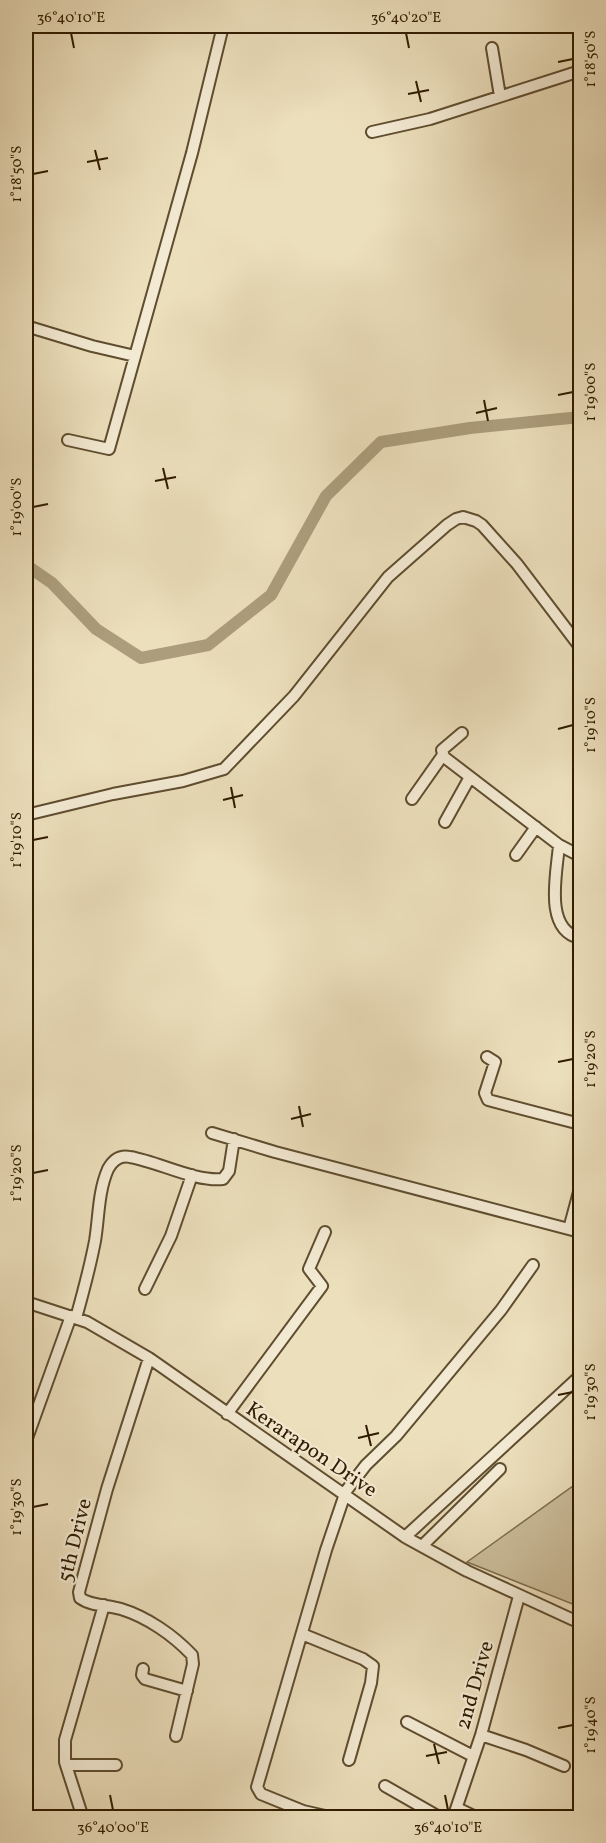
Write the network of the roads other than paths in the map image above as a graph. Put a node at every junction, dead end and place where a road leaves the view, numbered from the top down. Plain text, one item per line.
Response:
1 (223, 26) edge
2 (492, 48) dead end
3 (580, 71) edge
4 (500, 96) junction
5 (372, 132) dead end
6 (26, 326) edge
7 (135, 356) junction
8 (68, 440) dead end
9 (580, 647) edge
10 (462, 733) dead end
11 (443, 755) junction
12 (470, 777) junction
13 (412, 799) dead end
14 (26, 816) edge
15 (445, 822) dead end
16 (537, 827) junction
17 (559, 845) junction
18 (516, 855) dead end
19 (580, 856) edge
20 (580, 938) edge
21 (487, 1057) dead end
22 (580, 1124) edge
23 (212, 1132) dead end
24 (234, 1139) junction
25 (192, 1175) junction
26 (580, 1188) edge
27 (569, 1229) junction
28 (325, 1232) dead end
29 (580, 1232) edge
30 (533, 1265) dead end
31 (145, 1289) dead end
32 (26, 1302) edge
33 (73, 1317) junction
34 (149, 1358) junction
35 (580, 1376) edge
36 (227, 1414) junction
37 (26, 1441) edge
38 (500, 1469) dead end
39 (344, 1495) junction
40 (405, 1537) junction
41 (422, 1546) junction
42 (519, 1596) junction
43 (104, 1605) junction
44 (580, 1623) edge
45 (302, 1634) junction
46 (143, 1669) dead end
47 (187, 1691) junction
48 (407, 1722) dead end
49 (481, 1735) junction
50 (176, 1736) dead end
51 (473, 1756) junction
52 (349, 1760) dead end
53 (66, 1765) junction
54 (116, 1765) dead end
55 (564, 1766) dead end
56 (385, 1786) dead end
57 (455, 1813) edge
58 (83, 1818) edge
59 (334, 1818) edge
60 (441, 1818) edge
61 (478, 1818) edge

1 - 7 street
2 - 4 street
3 - 4 street
4 - 5 street
6 - 7 street
7 - 8 street
9 - 14 street
10 - 11 street
11 - 12 street
11 - 13 street
12 - 15 street
12 - 16 street
16 - 17 street
16 - 18 street
17 - 19 street
17 - 20 street
21 - 22 street
23 - 24 street
24 - 25 street
24 - 27 street
25 - 31 street
25 - 33 street
26 - 27 street
27 - 29 street
28 - 36 street
30 - 39 street
32 - 33 street, Kerarapon Drive
33 - 34 street, Kerarapon Drive
33 - 37 street
34 - 36 street, Kerarapon Drive
34 - 43 street, 5th Drive
35 - 40 street
36 - 39 street, Kerarapon Drive
38 - 41 street
39 - 40 street, Kerarapon Drive
39 - 45 street
40 - 41 street, Kerarapon Drive
41 - 42 street, Kerarapon Drive
42 - 44 street, Kerarapon Drive
42 - 49 street, 2nd Drive
43 - 47 street, 5th Drive
43 - 53 street
45 - 52 street
45 - 59 street
46 - 47 street
47 - 50 street, 5th Drive
48 - 51 street
49 - 51 street, 2nd Drive
49 - 55 street
51 - 57 street, 2nd Drive
53 - 54 street
53 - 58 street
56 - 60 street
57 - 61 street

